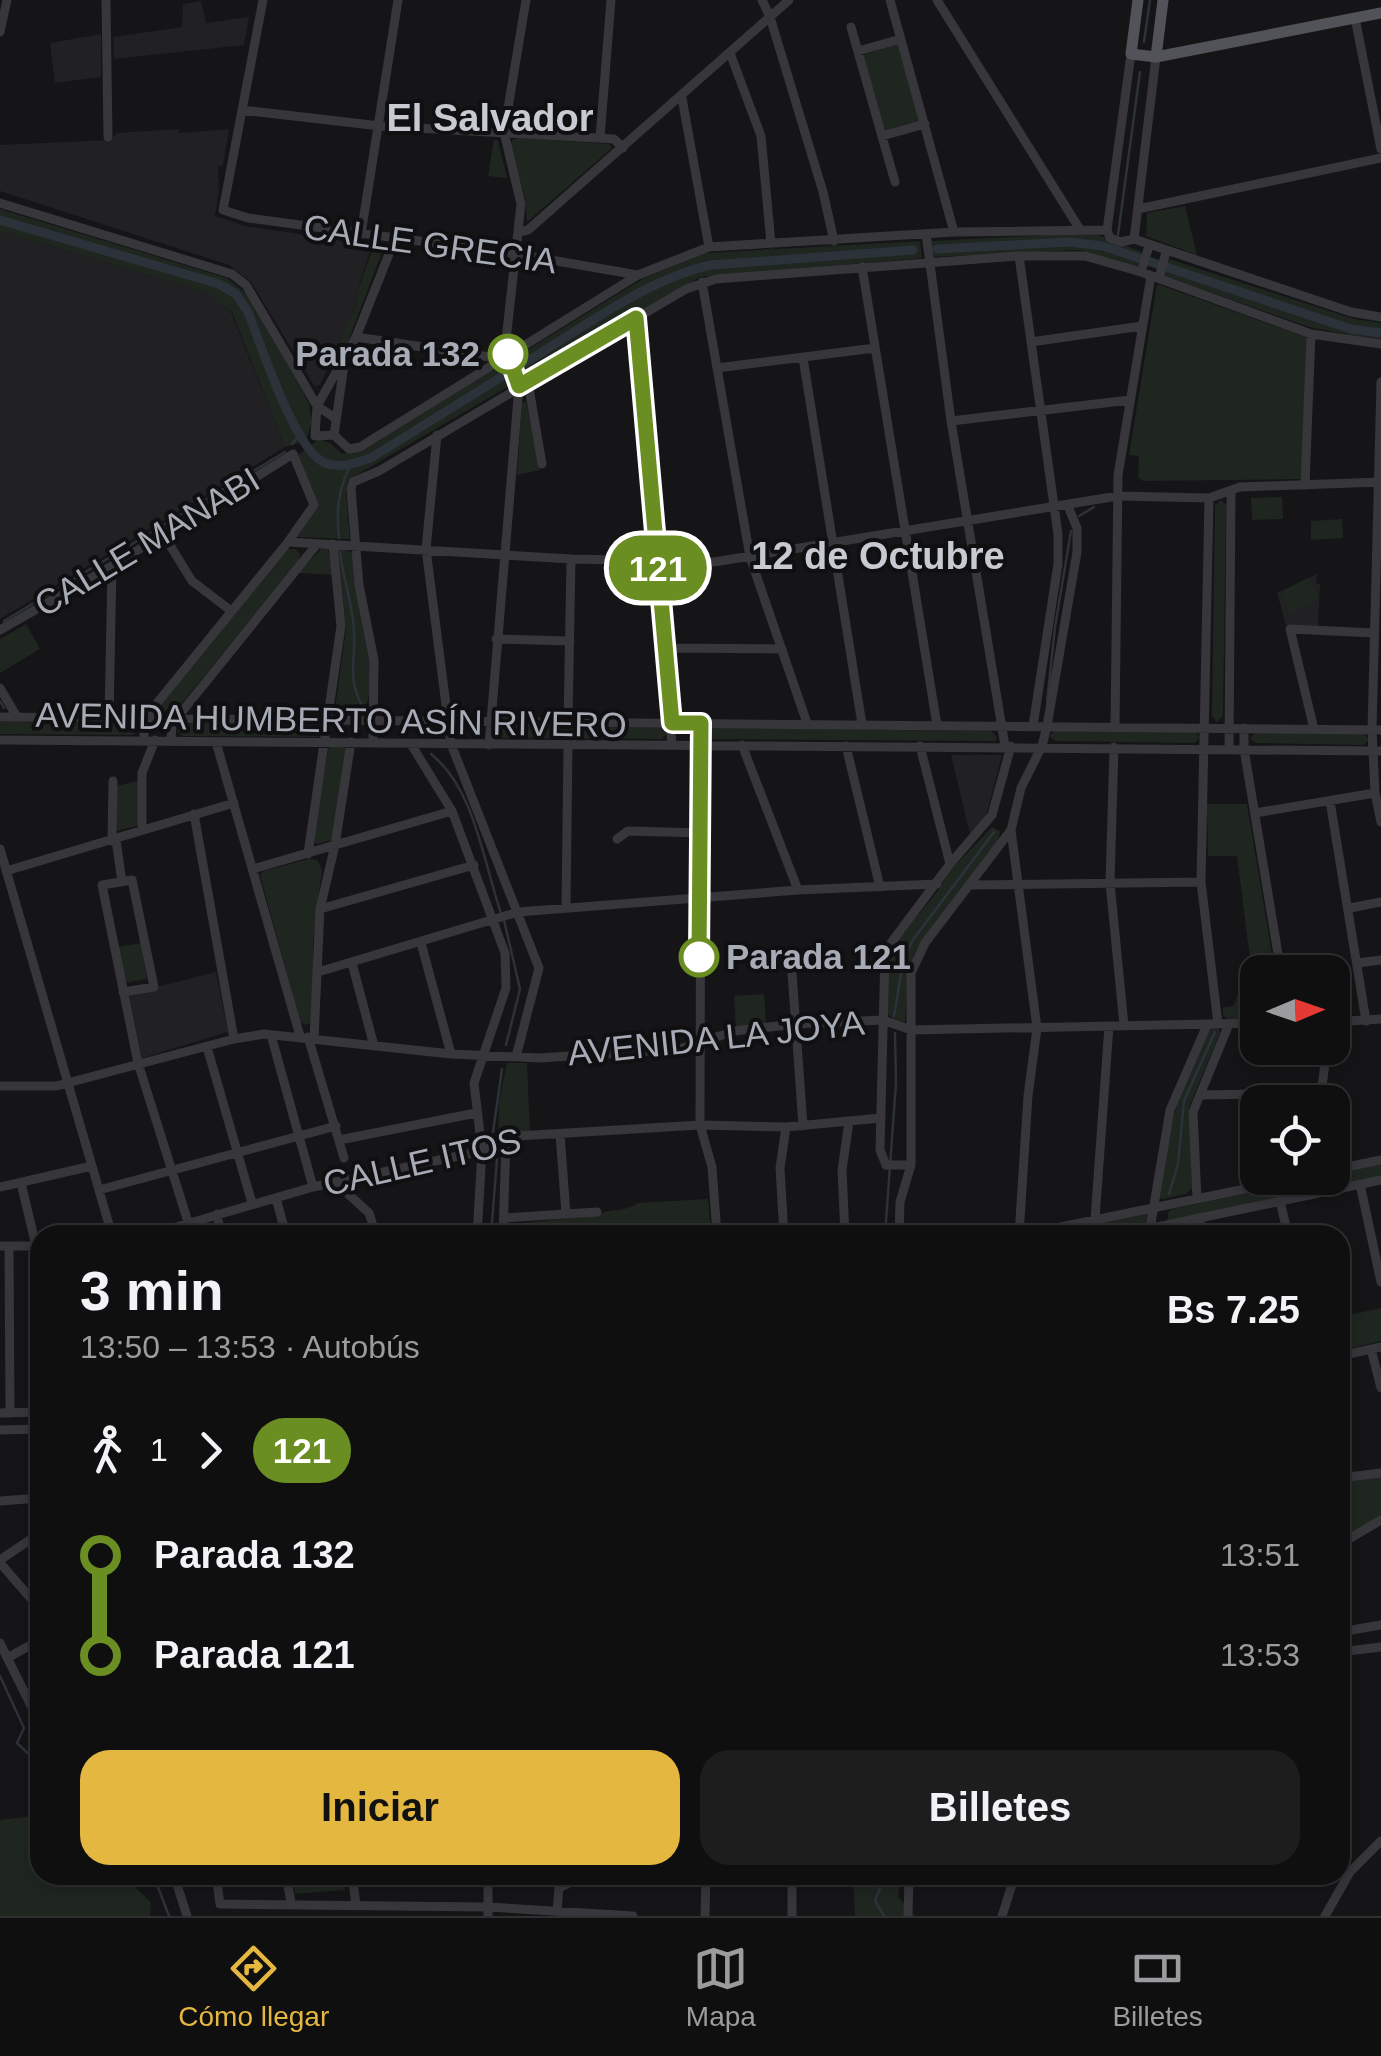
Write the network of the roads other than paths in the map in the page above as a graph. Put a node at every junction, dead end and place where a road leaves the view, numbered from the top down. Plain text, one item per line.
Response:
1 (7, 0) edge
2 (106, 0) edge
3 (262, 0) edge
4 (398, 0) edge
5 (526, 0) edge
6 (611, 0) edge
7 (762, 0) edge
8 (789, 0) edge
9 (890, 0) edge
10 (953, 0) edge
11 (1138, 0) edge
12 (1163, 0) edge
13 (939, 3) edge
14 (1381, 13) edge
15 (770, 17) junction
16 (1355, 18) junction
17 (851, 27) dead end
18 (0, 32) edge
19 (901, 39) junction
20 (858, 51) junction
21 (730, 53) junction
22 (1132, 54) junction
23 (1156, 57) junction
24 (682, 98) junction
25 (242, 110) junction
26 (925, 124) junction
27 (380, 126) junction
28 (504, 132) junction
29 (882, 136) junction
30 (108, 137) dead end
31 (600, 138) junction
32 (623, 148) junction
33 (1381, 149) edge
34 (1381, 158) edge
35 (894, 182) dead end
36 (0, 203) edge
37 (1138, 208) junction
38 (1079, 228) junction
39 (1108, 230) junction
40 (518, 232) junction
41 (954, 232) junction
42 (361, 234) junction
43 (926, 234) junction
44 (394, 239) junction
45 (1134, 239) junction
46 (834, 240) junction
47 (770, 244) junction
48 (709, 247) junction
49 (516, 254) junction
50 (1019, 256) junction
51 (929, 262) junction
52 (1153, 264) junction
53 (862, 267) junction
54 (638, 275) junction
55 (702, 282) junction
56 (1381, 317) edge
57 (636, 318) junction
58 (1142, 326) junction
59 (1310, 334) junction
60 (356, 338) junction
61 (1030, 342) junction
62 (1381, 344) edge
63 (874, 348) junction
64 (504, 356) junction
65 (345, 358) junction
66 (803, 358) junction
67 (717, 368) junction
68 (1381, 382) edge
69 (523, 384) junction
70 (1130, 400) junction
71 (316, 406) junction
72 (1040, 411) junction
73 (335, 418) junction
74 (951, 421) junction
75 (334, 434) junction
76 (437, 435) junction
77 (542, 464) dead end
78 (1379, 482) edge
79 (1305, 485) junction
80 (1231, 491) junction
81 (1118, 496) junction
82 (1209, 498) junction
83 (1068, 506) junction
84 (1054, 508) junction
85 (969, 519) junction
86 (904, 530) junction
87 (163, 534) junction
88 (288, 542) junction
89 (317, 544) junction
90 (333, 544) junction
91 (354, 544) junction
92 (832, 544) junction
93 (426, 548) junction
94 (504, 554) junction
95 (750, 557) junction
96 (571, 559) junction
97 (658, 562) junction
98 (112, 566) junction
99 (1378, 596) edge
100 (230, 610) junction
101 (0, 630) edge
102 (1374, 633) junction
103 (496, 639) junction
104 (570, 641) junction
105 (664, 648) junction
106 (782, 648) junction
107 (0, 688) edge
108 (0, 718) edge
109 (17, 718) junction
110 (109, 719) junction
111 (144, 719) junction
112 (176, 720) junction
113 (329, 720) junction
114 (372, 720) junction
115 (401, 720) junction
116 (448, 720) junction
117 (490, 722) junction
118 (568, 722) junction
119 (672, 723) junction
120 (701, 723) junction
121 (807, 723) junction
122 (862, 724) junction
123 (937, 725) junction
124 (1001, 726) junction
125 (1032, 726) junction
126 (1047, 726) junction
127 (1115, 727) junction
128 (1204, 727) junction
129 (1228, 728) junction
130 (1244, 728) junction
131 (1314, 729) junction
132 (1377, 730) edge
133 (0, 740) edge
134 (149, 740) junction
135 (171, 741) junction
136 (324, 741) junction
137 (216, 742) junction
138 (350, 742) junction
139 (373, 742) junction
140 (406, 743) junction
141 (451, 744) junction
142 (568, 744) junction
143 (490, 745) junction
144 (672, 745) junction
145 (701, 745) junction
146 (742, 745) junction
147 (846, 746) junction
148 (920, 746) junction
149 (1008, 746) junction
150 (1042, 746) junction
151 (1114, 748) junction
152 (1202, 749) junction
153 (1229, 749) junction
154 (1244, 749) junction
155 (1378, 752) edge
156 (113, 781) dead end
157 (1375, 793) junction
158 (1330, 801) junction
159 (234, 803) junction
160 (452, 811) junction
161 (1255, 812) junction
162 (194, 814) junction
163 (1381, 822) edge
164 (142, 830) junction
165 (1011, 830) junction
166 (700, 833) junction
167 (618, 839) dead end
168 (114, 840) junction
169 (335, 846) junction
170 (1, 854) edge
171 (308, 854) junction
172 (950, 864) junction
173 (474, 865) junction
174 (253, 869) junction
175 (6, 871) junction
176 (122, 882) junction
177 (1201, 882) junction
178 (1110, 883) junction
179 (938, 884) junction
180 (970, 885) junction
181 (1018, 885) junction
182 (880, 887) junction
183 (798, 890) junction
184 (700, 897) junction
185 (14, 901) junction
186 (1381, 902) edge
187 (0, 904) edge
188 (566, 907) junction
189 (1350, 908) junction
190 (320, 909) junction
191 (518, 912) junction
192 (494, 920) junction
193 (422, 943) junction
194 (1278, 955) edge
195 (790, 959) dead end
196 (1381, 960) edge
197 (352, 963) junction
198 (1358, 964) junction
199 (318, 972) junction
200 (123, 992) junction
201 (1381, 1019) edge
202 (883, 1020) junction
203 (1350, 1021) edge
204 (1366, 1021) junction
205 (1240, 1023) edge
206 (795, 1024) junction
207 (1218, 1024) junction
208 (1124, 1025) junction
209 (1109, 1026) junction
210 (1037, 1028) junction
211 (910, 1030) junction
212 (271, 1035) junction
213 (307, 1037) junction
214 (234, 1039) junction
215 (698, 1042) junction
216 (374, 1046) junction
217 (208, 1047) junction
218 (451, 1054) junction
219 (480, 1056) junction
220 (516, 1057) junction
221 (138, 1063) junction
222 (68, 1083) junction
223 (0, 1086) edge
224 (1200, 1095) junction
225 (1240, 1098) edge
226 (476, 1113) junction
227 (881, 1118) junction
228 (849, 1122) junction
229 (700, 1125) junction
230 (336, 1126) junction
231 (804, 1126) junction
232 (786, 1128) junction
233 (560, 1134) junction
234 (299, 1136) junction
235 (339, 1140) junction
236 (506, 1140) junction
237 (238, 1152) junction
238 (482, 1152) junction
239 (344, 1158) dead end
240 (1381, 1160) edge
241 (906, 1165) junction
242 (92, 1166) junction
243 (1350, 1166) edge
244 (170, 1171) junction
245 (1381, 1180) edge
246 (335, 1182) junction
247 (21, 1183) junction
248 (1360, 1184) junction
249 (0, 1187) edge
250 (313, 1187) junction
251 (1240, 1187) edge
252 (98, 1190) junction
253 (276, 1198) junction
254 (1197, 1198) junction
255 (1280, 1201) junction
256 (252, 1204) junction
257 (1153, 1208) junction
258 (596, 1212) dead end
259 (217, 1214) junction
260 (566, 1214) junction
261 (504, 1218) junction
262 (1199, 1218) junction
263 (1095, 1219) junction
264 (1180, 1222) junction
265 (189, 1224) junction
266 (32, 1225) edge
267 (109, 1225) edge
268 (185, 1225) edge
269 (219, 1225) edge
270 (283, 1225) edge
271 (373, 1225) edge
272 (478, 1225) edge
273 (504, 1225) edge
274 (716, 1225) edge
275 (783, 1225) edge
276 (845, 1225) edge
277 (899, 1225) edge
278 (1021, 1225) edge
279 (1067, 1225) edge
280 (1152, 1225) edge
281 (1171, 1225) edge
282 (1179, 1225) edge
283 (1201, 1225) edge
284 (1286, 1225) edge
285 (4, 1246) edge
286 (30, 1246) edge
287 (1381, 1282) edge
288 (1376, 1348) edge
289 (1350, 1354) edge
290 (1381, 1388) edge
291 (5, 1412) edge
292 (30, 1429) edge
293 (0, 1430) edge
294 (1381, 1473) edge
295 (1350, 1477) edge
296 (30, 1499) edge
297 (0, 1501) edge
298 (1381, 1520) edge
299 (1350, 1538) edge
300 (30, 1540) edge
301 (0, 1562) edge
302 (30, 1596) edge
303 (1381, 1625) edge
304 (1350, 1630) edge
305 (0, 1644) edge
306 (30, 1646) edge
307 (1381, 1647) edge
308 (1350, 1651) edge
309 (10, 1657) junction
310 (30, 1702) edge
311 (1381, 1841) edge
312 (1350, 1872) edge
313 (177, 1885) edge
314 (217, 1885) edge
315 (287, 1885) edge
316 (488, 1885) edge
317 (559, 1885) edge
318 (565, 1885) edge
319 (706, 1885) edge
320 (792, 1885) edge
321 (910, 1885) edge
322 (1012, 1885) edge
323 (1343, 1885) edge
324 (559, 1888) junction
325 (273, 1903) junction
326 (290, 1903) junction
327 (349, 1909) edge
328 (405, 1911) edge
329 (488, 1911) edge
330 (557, 1912) junction
331 (575, 1914) edge
332 (187, 1916) edge
333 (272, 1916) edge
334 (633, 1916) edge
335 (704, 1916) edge
336 (792, 1916) edge
337 (908, 1916) edge
338 (1002, 1916) edge
339 (1325, 1916) edge

1 - 18 street
2 - 30 street
3 - 25 street
4 - 27 street
5 - 28 street
6 - 31 street
7 - 15 street
8 - 15 street
9 - 19 street
10 - 13 street
11 - 22 main road
12 - 23 main road
13 - 38 street
14 - 16 main road
15 - 21 street
15 - 46 street
16 - 23 main road
16 - 33 street
17 - 20 street
19 - 20 street
19 - 26 street
20 - 29 street
21 - 24 street
21 - 47 street
22 - 23 main road
22 - 39 street
23 - 37 street
24 - 32 street
24 - 48 street
25 - 27 street
25 - 42 street, CALLE GRECIA
26 - 29 street
26 - 41 street
27 - 28 street
27 - 42 street
28 - 31 street
28 - 40 street
29 - 35 street
31 - 32 street
32 - 40 street
34 - 37 street
36 - 71 street
37 - 45 street
38 - 39 street
38 - 41 street
39 - 45 street
40 - 49 street
41 - 43 street
42 - 44 street, CALLE GRECIA
43 - 46 street
43 - 51 street
44 - 49 street, CALLE GRECIA
44 - 60 street
45 - 52 street
46 - 47 street
47 - 48 street
48 - 54 street
49 - 54 street, CALLE GRECIA
49 - 64 street
50 - 51 street
50 - 52 street
50 - 61 street
51 - 53 street
51 - 74 street
52 - 56 street
52 - 58 street
52 - 59 street
53 - 55 street
53 - 63 street
54 - 64 street
55 - 57 street
55 - 67 street
57 - 69 street
57 - 97 street
58 - 61 street
58 - 70 street
59 - 62 street
59 - 79 street
60 - 64 street
60 - 65 street
61 - 72 street
63 - 66 street
63 - 86 street
64 - 69 street
64 - 75 street
65 - 71 street
65 - 73 street
66 - 67 street
66 - 92 street
67 - 95 street
68 - 78 street
69 - 76 street
69 - 77 street
69 - 94 street
70 - 72 street
70 - 81 street
71 - 73 street
71 - 75 street
72 - 74 street
72 - 84 street
73 - 75 street
74 - 85 street
76 - 91 street
76 - 93 street
78 - 79 street
78 - 99 street
79 - 80 street
80 - 82 street
80 - 129 street
81 - 82 street
81 - 83 street
81 - 127 street
82 - 128 street
83 - 84 street
83 - 126 street
84 - 85 street
84 - 125 street
85 - 86 street
85 - 124 street
86 - 92 street
86 - 123 street
87 - 88 street, CALLE MANABI
87 - 98 street, CALLE MANABI
87 - 100 street
88 - 89 street
88 - 100 street
89 - 90 street
89 - 112 street
90 - 91 street
90 - 113 street
91 - 93 street
91 - 114 street
92 - 95 street
92 - 122 street
93 - 94 street
93 - 116 street
94 - 96 street
94 - 103 street
95 - 97 street
95 - 106 street
96 - 97 street
96 - 104 street
97 - 105 street
98 - 101 street, CALLE MANABI
98 - 110 street
99 - 102 street
100 - 111 street
102 - 131 street
102 - 132 street
103 - 104 street
103 - 117 street
104 - 118 street
105 - 106 street
105 - 119 street
106 - 121 street
107 - 109 street
108 - 109 street, AVENIDA HUMBERTO ASÍN RIVERO
109 - 110 street, AVENIDA HUMBERTO ASÍN RIVERO
110 - 111 street, AVENIDA HUMBERTO ASÍN RIVERO
111 - 112 street, AVENIDA HUMBERTO ASÍN RIVERO
111 - 134 street
112 - 113 street, AVENIDA HUMBERTO ASÍN RIVERO
112 - 135 street
113 - 114 street, AVENIDA HUMBERTO ASÍN RIVERO
113 - 136 street
114 - 115 street, AVENIDA HUMBERTO ASÍN RIVERO
114 - 139 street
115 - 116 street, AVENIDA HUMBERTO ASÍN RIVERO
115 - 140 street
116 - 117 street, AVENIDA HUMBERTO ASÍN RIVERO
116 - 141 street
117 - 118 street, AVENIDA HUMBERTO ASÍN RIVERO
117 - 143 street
118 - 119 street, AVENIDA HUMBERTO ASÍN RIVERO
119 - 120 street, AVENIDA HUMBERTO ASÍN RIVERO
119 - 144 street
120 - 121 street, AVENIDA HUMBERTO ASÍN RIVERO
120 - 145 street
121 - 122 street, AVENIDA HUMBERTO ASÍN RIVERO
122 - 123 street, AVENIDA HUMBERTO ASÍN RIVERO
123 - 124 street, AVENIDA HUMBERTO ASÍN RIVERO
124 - 125 street, AVENIDA HUMBERTO ASÍN RIVERO
124 - 149 street
125 - 126 street, AVENIDA HUMBERTO ASÍN RIVERO
126 - 127 street, AVENIDA HUMBERTO ASÍN RIVERO
126 - 150 street
127 - 128 street, AVENIDA HUMBERTO ASÍN RIVERO
128 - 129 street, AVENIDA HUMBERTO ASÍN RIVERO
128 - 152 street
129 - 130 street, AVENIDA HUMBERTO ASÍN RIVERO
129 - 153 street
130 - 131 street, AVENIDA HUMBERTO ASÍN RIVERO
130 - 154 street
131 - 132 street, AVENIDA HUMBERTO ASÍN RIVERO
132 - 155 street
133 - 134 street, AVENIDA HUMBERTO ASÍN RIVERO
134 - 135 street, AVENIDA HUMBERTO ASÍN RIVERO
134 - 164 street
135 - 137 street, AVENIDA HUMBERTO ASÍN RIVERO
136 - 137 street, AVENIDA HUMBERTO ASÍN RIVERO
136 - 138 street, AVENIDA HUMBERTO ASÍN RIVERO
136 - 171 street
137 - 159 street
138 - 139 street, AVENIDA HUMBERTO ASÍN RIVERO
138 - 169 street
139 - 140 street, AVENIDA HUMBERTO ASÍN RIVERO
140 - 141 street, AVENIDA HUMBERTO ASÍN RIVERO
140 - 160 street
141 - 143 street, AVENIDA HUMBERTO ASÍN RIVERO
141 - 191 street
142 - 143 street, AVENIDA HUMBERTO ASÍN RIVERO
142 - 144 street, AVENIDA HUMBERTO ASÍN RIVERO
142 - 188 street
144 - 145 street, AVENIDA HUMBERTO ASÍN RIVERO
145 - 146 street, AVENIDA HUMBERTO ASÍN RIVERO
145 - 166 street
146 - 147 street, AVENIDA HUMBERTO ASÍN RIVERO
146 - 183 street
147 - 148 street, AVENIDA HUMBERTO ASÍN RIVERO
147 - 182 street
148 - 149 street, AVENIDA HUMBERTO ASÍN RIVERO
148 - 172 street
149 - 150 street, AVENIDA HUMBERTO ASÍN RIVERO
149 - 172 street
150 - 151 street, AVENIDA HUMBERTO ASÍN RIVERO
150 - 165 street
151 - 152 street, AVENIDA HUMBERTO ASÍN RIVERO
151 - 178 street
152 - 153 street, AVENIDA HUMBERTO ASÍN RIVERO
152 - 177 street
153 - 154 street, AVENIDA HUMBERTO ASÍN RIVERO
154 - 155 street, AVENIDA HUMBERTO ASÍN RIVERO
154 - 161 street
155 - 157 street
156 - 168 street
157 - 158 street
157 - 163 street
158 - 161 street
158 - 189 street
159 - 162 street
159 - 174 street
160 - 169 street
160 - 173 street
161 - 194 street
162 - 164 street
162 - 214 street
164 - 168 street
165 - 180 street
165 - 181 street
166 - 167 street
166 - 184 street
168 - 175 street
168 - 176 street
169 - 171 street
169 - 190 street
170 - 175 street
171 - 174 street
172 - 179 street
173 - 190 street
173 - 192 street
174 - 213 street
175 - 185 street
176 - 200 street
176 - 200 street
177 - 178 street
177 - 207 street
178 - 181 street
178 - 208 street
179 - 182 street
179 - 202 street
180 - 181 street
180 - 211 street
181 - 210 street
182 - 183 street
183 - 184 street
184 - 188 street
184 - 215 street
185 - 187 street
185 - 222 street
186 - 189 street
188 - 191 street
189 - 198 street
190 - 199 street
191 - 192 street
191 - 220 street
192 - 193 street
192 - 219 street
193 - 197 street
193 - 218 street
195 - 206 street
196 - 198 street
197 - 199 street
197 - 216 street
198 - 204 street
199 - 213 street
200 - 221 street
201 - 204 street
202 - 206 street, AVENIDA LA JOYA
202 - 211 street, AVENIDA LA JOYA
202 - 227 street
203 - 204 street
205 - 207 street, AVENIDA LA JOYA
206 - 215 street, AVENIDA LA JOYA
206 - 231 street
207 - 208 street, AVENIDA LA JOYA
207 - 224 street
207 - 257 street
208 - 209 street, AVENIDA LA JOYA
209 - 210 street, AVENIDA LA JOYA
209 - 263 street
210 - 211 street, AVENIDA LA JOYA
210 - 278 street
211 - 241 street
212 - 213 street, AVENIDA LA JOYA
212 - 214 street, AVENIDA LA JOYA
212 - 234 street
213 - 216 street, AVENIDA LA JOYA
213 - 230 street
214 - 217 street, AVENIDA LA JOYA
215 - 220 street, AVENIDA LA JOYA
215 - 229 street
216 - 218 street, AVENIDA LA JOYA
217 - 221 street, AVENIDA LA JOYA
217 - 237 street
218 - 219 street, AVENIDA LA JOYA
219 - 220 street, AVENIDA LA JOYA
219 - 226 street
221 - 222 street, AVENIDA LA JOYA
221 - 244 street
222 - 223 street, AVENIDA LA JOYA
222 - 242 street
224 - 225 street
224 - 254 street
226 - 235 street
226 - 238 street
227 - 228 street, CALLE ITOS
227 - 241 street
228 - 231 street, CALLE ITOS
228 - 276 street
229 - 232 street, CALLE ITOS
229 - 233 street, CALLE ITOS
229 - 274 street
230 - 234 street
230 - 235 street
231 - 232 street, CALLE ITOS
232 - 275 street
233 - 236 street, CALLE ITOS
233 - 260 street
234 - 237 street
234 - 250 street
235 - 239 street
236 - 238 street, CALLE ITOS
236 - 261 street
237 - 244 street
237 - 256 street
238 - 246 street, CALLE ITOS
238 - 272 street
240 - 243 street
241 - 277 street
242 - 247 street
242 - 252 street
244 - 252 street
244 - 265 street
245 - 248 street
246 - 250 street, CALLE ITOS
246 - 271 street
247 - 249 street
247 - 266 street
248 - 255 street
248 - 287 street
250 - 253 street, CALLE ITOS
251 - 254 street
252 - 267 street
253 - 256 street, CALLE ITOS
253 - 270 street
254 - 257 street
255 - 262 street
255 - 284 street
256 - 259 street, CALLE ITOS
257 - 263 street
257 - 280 street
258 - 260 street
259 - 265 street, CALLE ITOS
259 - 269 street
260 - 261 street
261 - 273 street
262 - 264 street
262 - 283 street
263 - 279 street
264 - 281 street
264 - 282 street
265 - 268 street, CALLE ITOS
285 - 286 street
285 - 291 street
288 - 289 street
288 - 290 street
292 - 293 street
294 - 295 street
296 - 297 street
298 - 299 street
300 - 301 street
301 - 302 street
303 - 304 street
305 - 309 street
306 - 309 street
307 - 308 street
309 - 310 street
311 - 312 street
313 - 332 street
314 - 325 street
315 - 326 street
316 - 329 street
317 - 324 street
318 - 324 street
319 - 335 street
320 - 336 street
321 - 337 street
322 - 338 street
323 - 339 street
324 - 330 street
325 - 326 street
325 - 333 street
326 - 327 street
327 - 328 street
328 - 329 street
329 - 330 street
330 - 331 street
331 - 334 street

